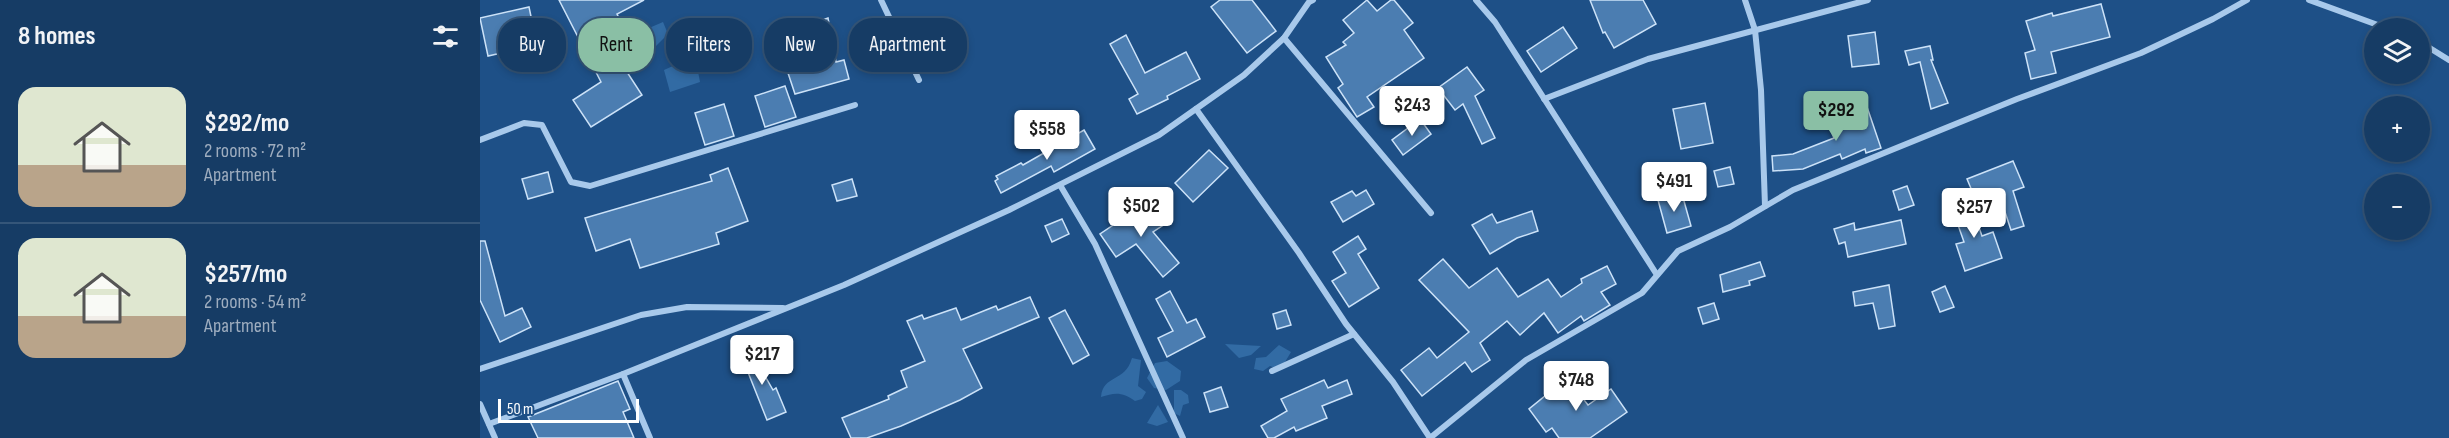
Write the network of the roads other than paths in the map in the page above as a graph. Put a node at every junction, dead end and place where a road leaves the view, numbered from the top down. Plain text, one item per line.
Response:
1 (881, 0) edge
2 (1313, 0) edge
3 (1476, 0) edge
4 (1745, 0) edge
5 (1868, 0) edge
6 (2247, 0) edge
7 (2309, 0) edge
8 (2364, 20) edge
9 (1755, 30) junction
10 (1284, 39) junction
11 (2430, 48) edge
12 (2449, 60) edge
13 (919, 80) dead end
14 (1544, 99) junction
15 (855, 105) dead end
16 (1196, 109) junction
17 (480, 140) edge
18 (1060, 185) junction
19 (1765, 206) junction
20 (1431, 213) dead end
21 (1657, 275) junction
22 (787, 308) junction
23 (1354, 334) junction
24 (480, 369) edge
25 (1272, 371) dead end
26 (623, 374) junction
27 (480, 404) edge
28 (489, 423) junction
29 (495, 438) edge
30 (650, 438) edge
31 (1183, 438) edge
32 (1430, 438) edge

1 - 13 street
2 - 10 street
3 - 14 street
4 - 9 street
5 - 9 street
6 - 19 street
7 - 8 street
9 - 14 street
9 - 19 street
10 - 16 street
10 - 20 street
11 - 12 street
14 - 21 street
15 - 17 street
16 - 18 street
16 - 23 street
18 - 22 street
18 - 31 street
19 - 21 street
21 - 32 street
22 - 24 street
22 - 26 street
23 - 25 street
23 - 32 street
26 - 28 street
26 - 30 street
27 - 28 street
28 - 29 street

